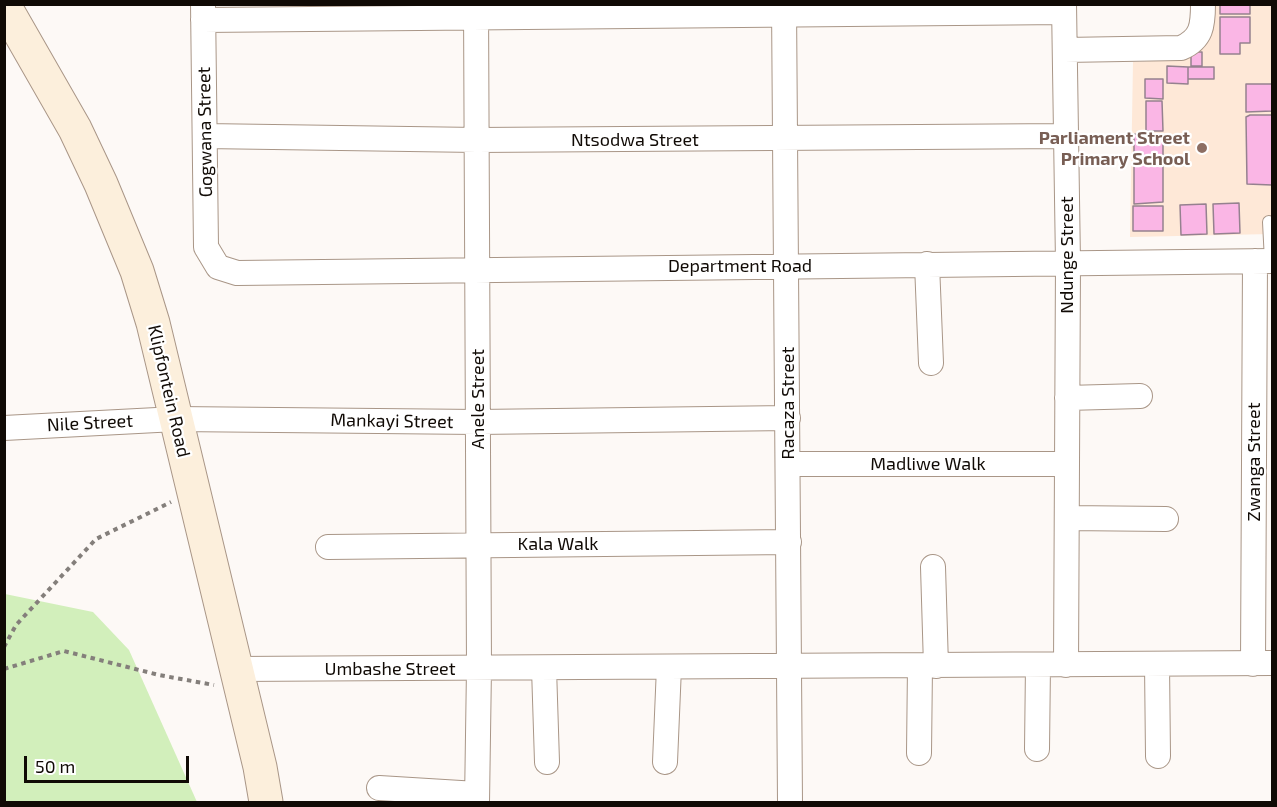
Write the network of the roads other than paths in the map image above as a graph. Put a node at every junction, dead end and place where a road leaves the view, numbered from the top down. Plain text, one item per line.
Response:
1 (1203, 4) edge
2 (4, 5) edge
3 (1064, 8) edge
4 (784, 10) edge
5 (203, 12) edge
6 (476, 12) edge
7 (1065, 50) junction
8 (205, 136) junction
9 (1066, 136) junction
10 (785, 139) junction
11 (477, 140) junction
12 (1269, 222) dead end
13 (213, 258) joint
14 (1266, 261) edge
15 (1068, 263) junction
16 (927, 264) junction
17 (787, 265) junction
18 (477, 268) junction
19 (931, 363) dead end
20 (1140, 396) dead end
21 (1067, 398) junction
22 (788, 418) junction
23 (176, 419) junction
24 (478, 422) junction
25 (4, 428) edge
26 (788, 464) junction
27 (1067, 464) junction
28 (1067, 518) junction
29 (1166, 519) dead end
30 (789, 542) junction
31 (479, 545) junction
32 (328, 547) dead end
33 (933, 567) dead end
34 (1262, 663) edge
35 (1157, 664) junction
36 (1038, 665) junction
37 (1066, 665) junction
38 (790, 666) junction
39 (928, 666) junction
40 (669, 667) junction
41 (479, 668) junction
42 (544, 668) junction
43 (239, 680) junction
44 (1037, 749) dead end
45 (919, 753) dead end
46 (1158, 756) dead end
47 (547, 762) dead end
48 (665, 762) dead end
49 (379, 788) dead end
50 (477, 798) edge
51 (266, 802) edge
52 (790, 802) edge

1 - 7 street
2 - 23 street, Klipfontein Road
3 - 4 street
3 - 7 street, Ndunge Street
4 - 6 street
4 - 10 street, Racaza Street
5 - 6 street
5 - 8 street, Gogwana Street
6 - 11 street, Anele Street
7 - 9 street, Ndunge Street
8 - 11 street, Ntsodwa Street
8 - 13 street, Gogwana Street
9 - 10 street, Ntsodwa Street
9 - 15 street, Ndunge Street
10 - 11 street, Ntsodwa Street
10 - 17 street, Racaza Street
11 - 18 street, Anele Street
12 - 14 lane
13 - 18 street, Department Road
14 - 15 street, Department Road
14 - 34 street, Zwanga Street
15 - 16 street, Department Road
15 - 21 street, Ndunge Street
16 - 17 street, Department Road
16 - 19 street
17 - 18 street, Department Road
17 - 22 street, Racaza Street
18 - 24 street, Anele Street
20 - 21 street
21 - 27 street, Ndunge Street
22 - 24 street, Mankayi Street
22 - 26 street, Racaza Street
23 - 24 street, Mankayi Street
23 - 25 street, Nile Street
23 - 43 street, Klipfontein Road
24 - 31 street, Anele Street
26 - 27 street, Madliwe Walk
26 - 30 street, Racaza Street
27 - 28 street, Ndunge Street
28 - 29 street
28 - 37 street, Ndunge Street
30 - 31 street, Kala Walk
30 - 38 street, Racaza Street
31 - 32 street, Kala Walk
31 - 41 street, Anele Street
33 - 39 street
34 - 35 street, Umbashe Street
35 - 37 street, Umbashe Street
35 - 46 street
36 - 37 street, Umbashe Street
36 - 39 street, Umbashe Street
36 - 44 street
38 - 39 street, Umbashe Street
38 - 40 street, Umbashe Street
38 - 52 street, Racaza Street
39 - 45 street
40 - 42 street, Umbashe Street
40 - 48 street
41 - 42 street, Umbashe Street
41 - 43 street, Umbashe Street
41 - 50 street, Anele Street
42 - 47 street
43 - 51 street, Klipfontein Road
49 - 50 street, Anele Street

